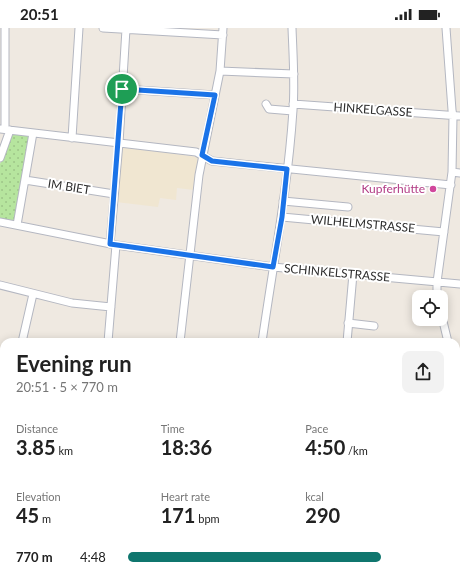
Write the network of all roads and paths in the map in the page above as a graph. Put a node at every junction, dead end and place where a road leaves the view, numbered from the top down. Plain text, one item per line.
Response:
1 (5, 28) edge
2 (79, 28) edge
3 (103, 28) edge
4 (292, 28) edge
5 (446, 28) edge
6 (126, 29) junction
7 (155, 29) edge
8 (220, 31) edge
9 (220, 71) junction
10 (294, 74) junction
11 (122, 89) junction
12 (215, 95) junction
13 (266, 104) dead end
14 (293, 108) junction
15 (457, 116) edge
16 (5, 129) edge
17 (33, 133) junction
18 (72, 138) junction
19 (119, 143) junction
20 (202, 155) junction
21 (0, 158) edge
22 (287, 169) junction
23 (452, 172) junction
24 (460, 173) edge
25 (24, 180) junction
26 (451, 185) junction
27 (114, 194) junction
28 (283, 201) junction
29 (348, 207) dead end
30 (282, 217) junction
31 (0, 222) edge
32 (16, 225) junction
33 (444, 232) junction
34 (113, 244) junction
35 (191, 255) junction
36 (273, 267) junction
37 (353, 274) junction
38 (438, 282) junction
39 (460, 284) edge
40 (0, 285) edge
41 (437, 290) edge
42 (33, 294) junction
43 (111, 307) junction
44 (348, 323) junction
45 (374, 326) dead end
46 (444, 326) edge
47 (23, 338) edge
48 (108, 338) edge
49 (181, 338) edge
50 (263, 338) edge
51 (347, 338) edge
52 (447, 338) edge

1 - 16 street
2 - 18 street
3 - 6 street
4 - 10 street
5 - 15 street
6 - 7 street
6 - 11 street
7 - 8 street
8 - 9 street
9 - 10 street
9 - 12 street
10 - 14 street
11 - 12 street
11 - 19 street
12 - 20 street
13 - 14 street, HINKELGASSE
14 - 15 street, HINKELGASSE
14 - 22 street
15 - 23 street
16 - 17 street
16 - 21 street
17 - 18 street
17 - 25 street
18 - 19 street
19 - 20 street
19 - 27 street
20 - 22 street
20 - 35 street
22 - 26 street
22 - 28 street
23 - 24 street
23 - 26 street
25 - 27 street, IM BIET
25 - 32 street
26 - 33 street
27 - 34 street
28 - 29 street
28 - 30 street
30 - 33 street, WILHELMSTRASSE
30 - 36 street
31 - 32 street, SCHINKELSTRASSE
32 - 34 street, SCHINKELSTRASSE
33 - 38 street
34 - 35 street, SCHINKELSTRASSE
34 - 43 street
35 - 36 street, SCHINKELSTRASSE
35 - 49 street
36 - 37 street, SCHINKELSTRASSE
36 - 50 street
37 - 38 street, SCHINKELSTRASSE
37 - 44 street
38 - 39 street, SCHINKELSTRASSE
38 - 41 street
40 - 42 street
42 - 43 street
42 - 47 street
43 - 48 street
44 - 45 street
44 - 51 street
46 - 52 street

